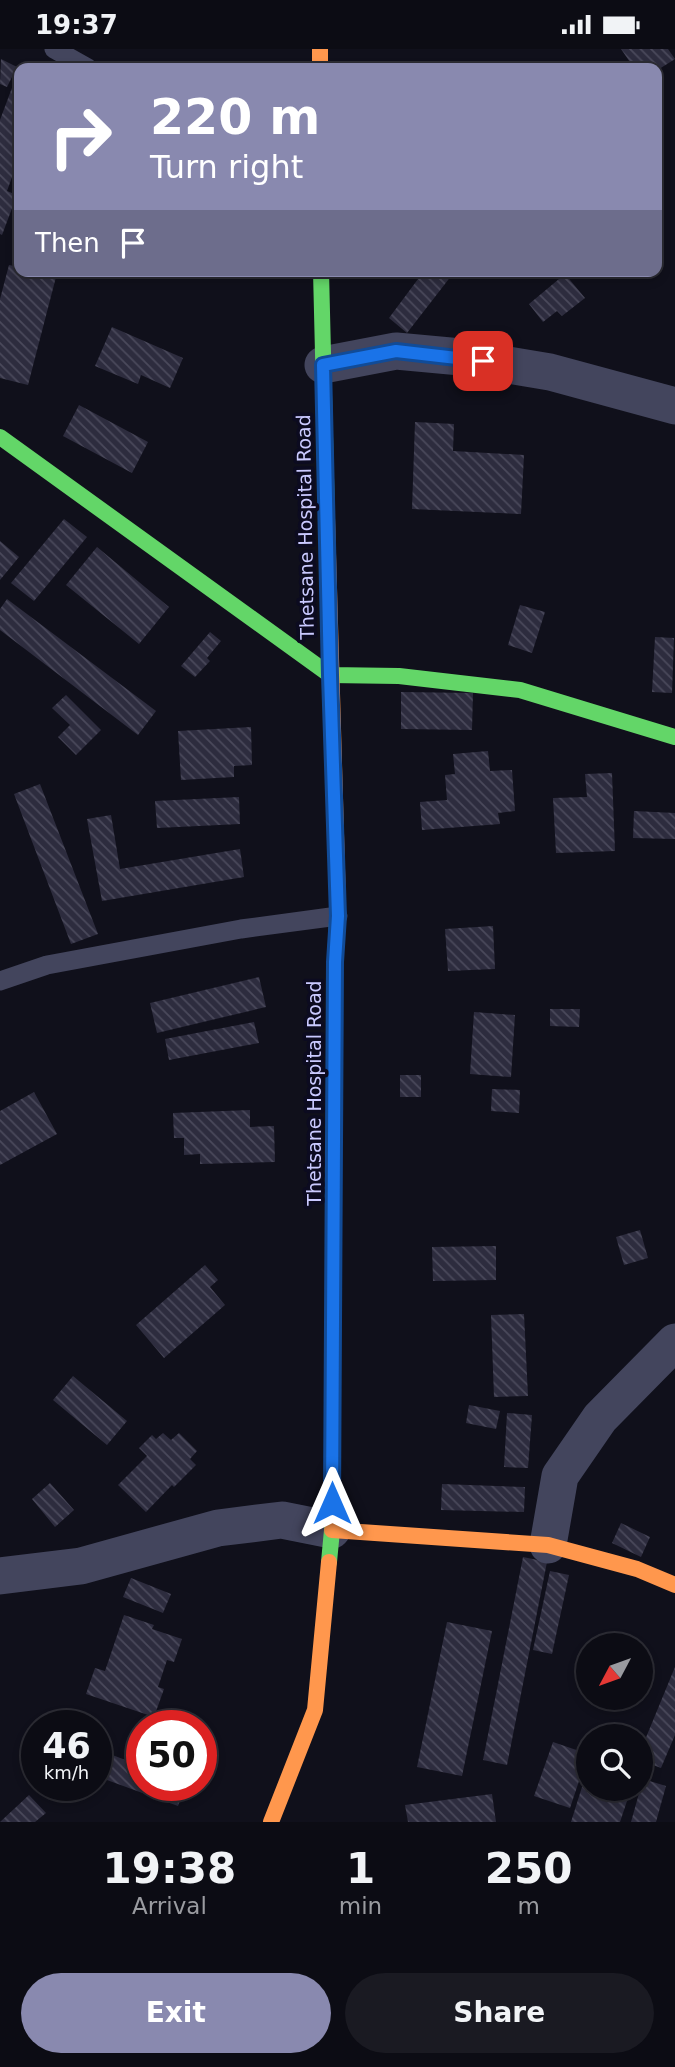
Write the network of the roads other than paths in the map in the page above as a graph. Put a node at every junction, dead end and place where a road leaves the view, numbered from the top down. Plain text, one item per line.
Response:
1 (54, 49) edge
2 (79, 63) edge
3 (321, 277) edge
4 (323, 365) junction
5 (675, 406) edge
6 (0, 437) edge
7 (330, 675) junction
8 (675, 737) edge
9 (338, 916) junction
10 (0, 981) edge
11 (675, 1342) edge
12 (332, 1529) junction
13 (548, 1545) junction
14 (0, 1576) edge
15 (675, 1585) edge
16 (271, 1822) edge

1 - 2 lane
3 - 4 main road, Thetsane Hospital Road
4 - 5 street
4 - 7 main road, Thetsane Hospital Road
6 - 7 main road
7 - 8 main road
7 - 9 main road, Thetsane Hospital Road
9 - 10 lane
9 - 12 main road, Thetsane Hospital Road
11 - 13 street
12 - 13 main road
12 - 14 street
12 - 16 main road, Thetsane Hospital Road
13 - 15 main road

